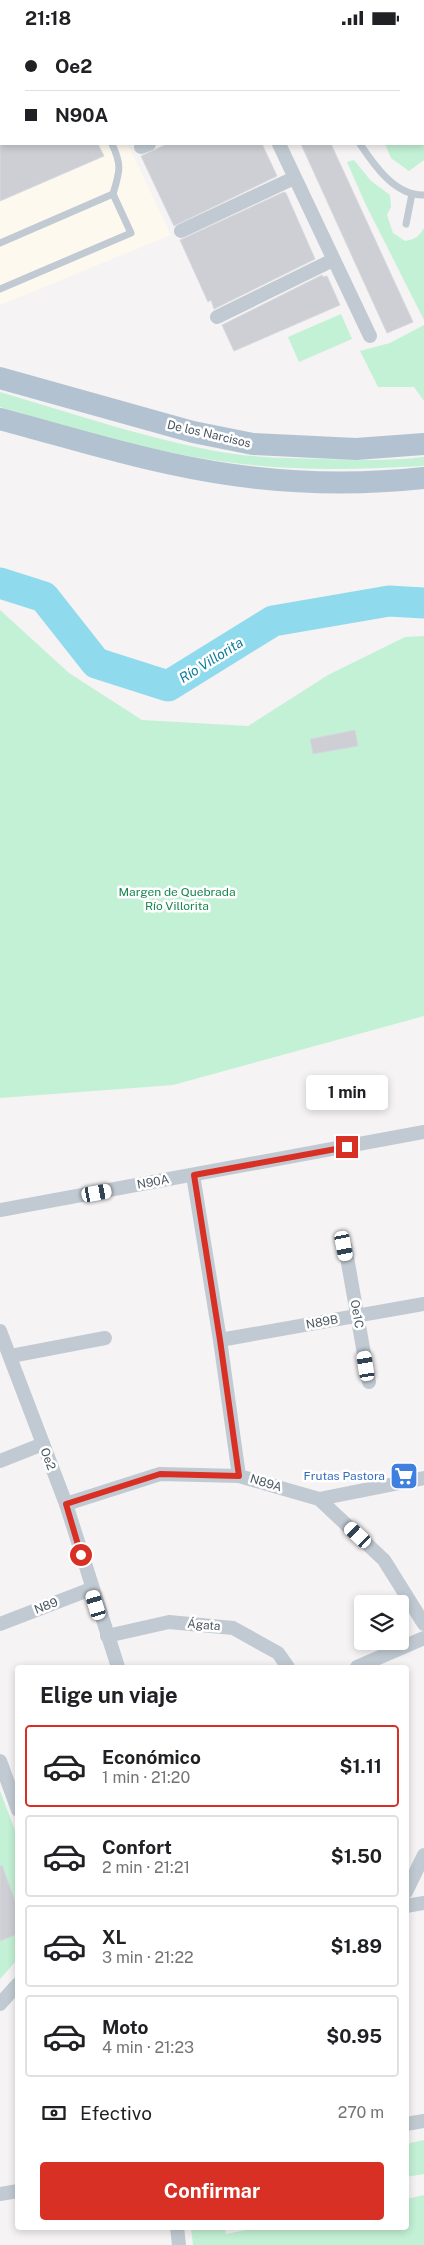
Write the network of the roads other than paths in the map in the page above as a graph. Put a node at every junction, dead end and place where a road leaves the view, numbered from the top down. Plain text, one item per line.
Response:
1 (112, 145) edge
2 (279, 145) edge
3 (363, 145) edge
4 (294, 178) junction
5 (113, 193) junction
6 (412, 194) junction
7 (424, 195) edge
8 (406, 225) dead end
9 (181, 231) dead end
10 (0, 243) edge
11 (333, 260) junction
12 (0, 289) edge
13 (217, 317) dead end
14 (370, 336) dead end
15 (0, 378) edge
16 (0, 419) edge
17 (424, 444) edge
18 (424, 478) edge
19 (424, 1132) edge
20 (194, 1175) junction
21 (0, 1210) edge
22 (344, 1246) dead end
23 (424, 1305) edge
24 (358, 1316) junction
25 (0, 1331) edge
26 (105, 1338) dead end
27 (220, 1340) junction
28 (11, 1356) junction
29 (369, 1382) dead end
30 (43, 1444) junction
31 (0, 1461) edge
32 (239, 1476) junction
33 (424, 1478) edge
34 (319, 1499) junction
35 (66, 1504) junction
36 (92, 1589) junction
37 (424, 1622) edge
38 (0, 1624) edge
39 (107, 1636) junction
40 (424, 1639) edge
41 (117, 1665) edge
42 (287, 1665) edge
43 (362, 1665) edge
44 (0, 1761) edge
45 (15, 1802) edge
46 (424, 1855) edge
47 (409, 1886) edge
48 (424, 1903) edge
49 (409, 1906) edge
50 (15, 1987) edge
51 (0, 2004) edge
52 (424, 2121) edge
53 (409, 2124) edge
54 (15, 2192) edge
55 (0, 2194) edge
56 (177, 2230) edge
57 (178, 2245) edge

1 - 5 lane
2 - 4 street
3 - 6 lane
4 - 9 street
4 - 11 street
5 - 10 lane
5 - 12 lane
6 - 7 lane
6 - 8 lane
11 - 13 street
11 - 14 street
15 - 17 main road, De los Narcisos
16 - 18 main road
19 - 20 street, N90A
20 - 21 street, N90A
20 - 27 street
22 - 24 street, Oe1C
23 - 24 street, N89B
24 - 27 street, N89B
24 - 29 street, Oe1C
25 - 28 street, Oe2
26 - 28 street
27 - 32 street
28 - 30 street, Oe2
30 - 31 street
30 - 35 street, Oe2
32 - 34 street, N89A
32 - 35 street, N89A
33 - 34 street, N89A
34 - 37 street, N89A
35 - 36 street, Oe2
36 - 38 street, N89
36 - 39 street, Oe2
39 - 41 street, Oe2
39 - 42 street, Ágata
40 - 43 street
44 - 45 street
46 - 47 street
48 - 49 street
50 - 51 street
52 - 53 street
54 - 55 street
56 - 57 street

